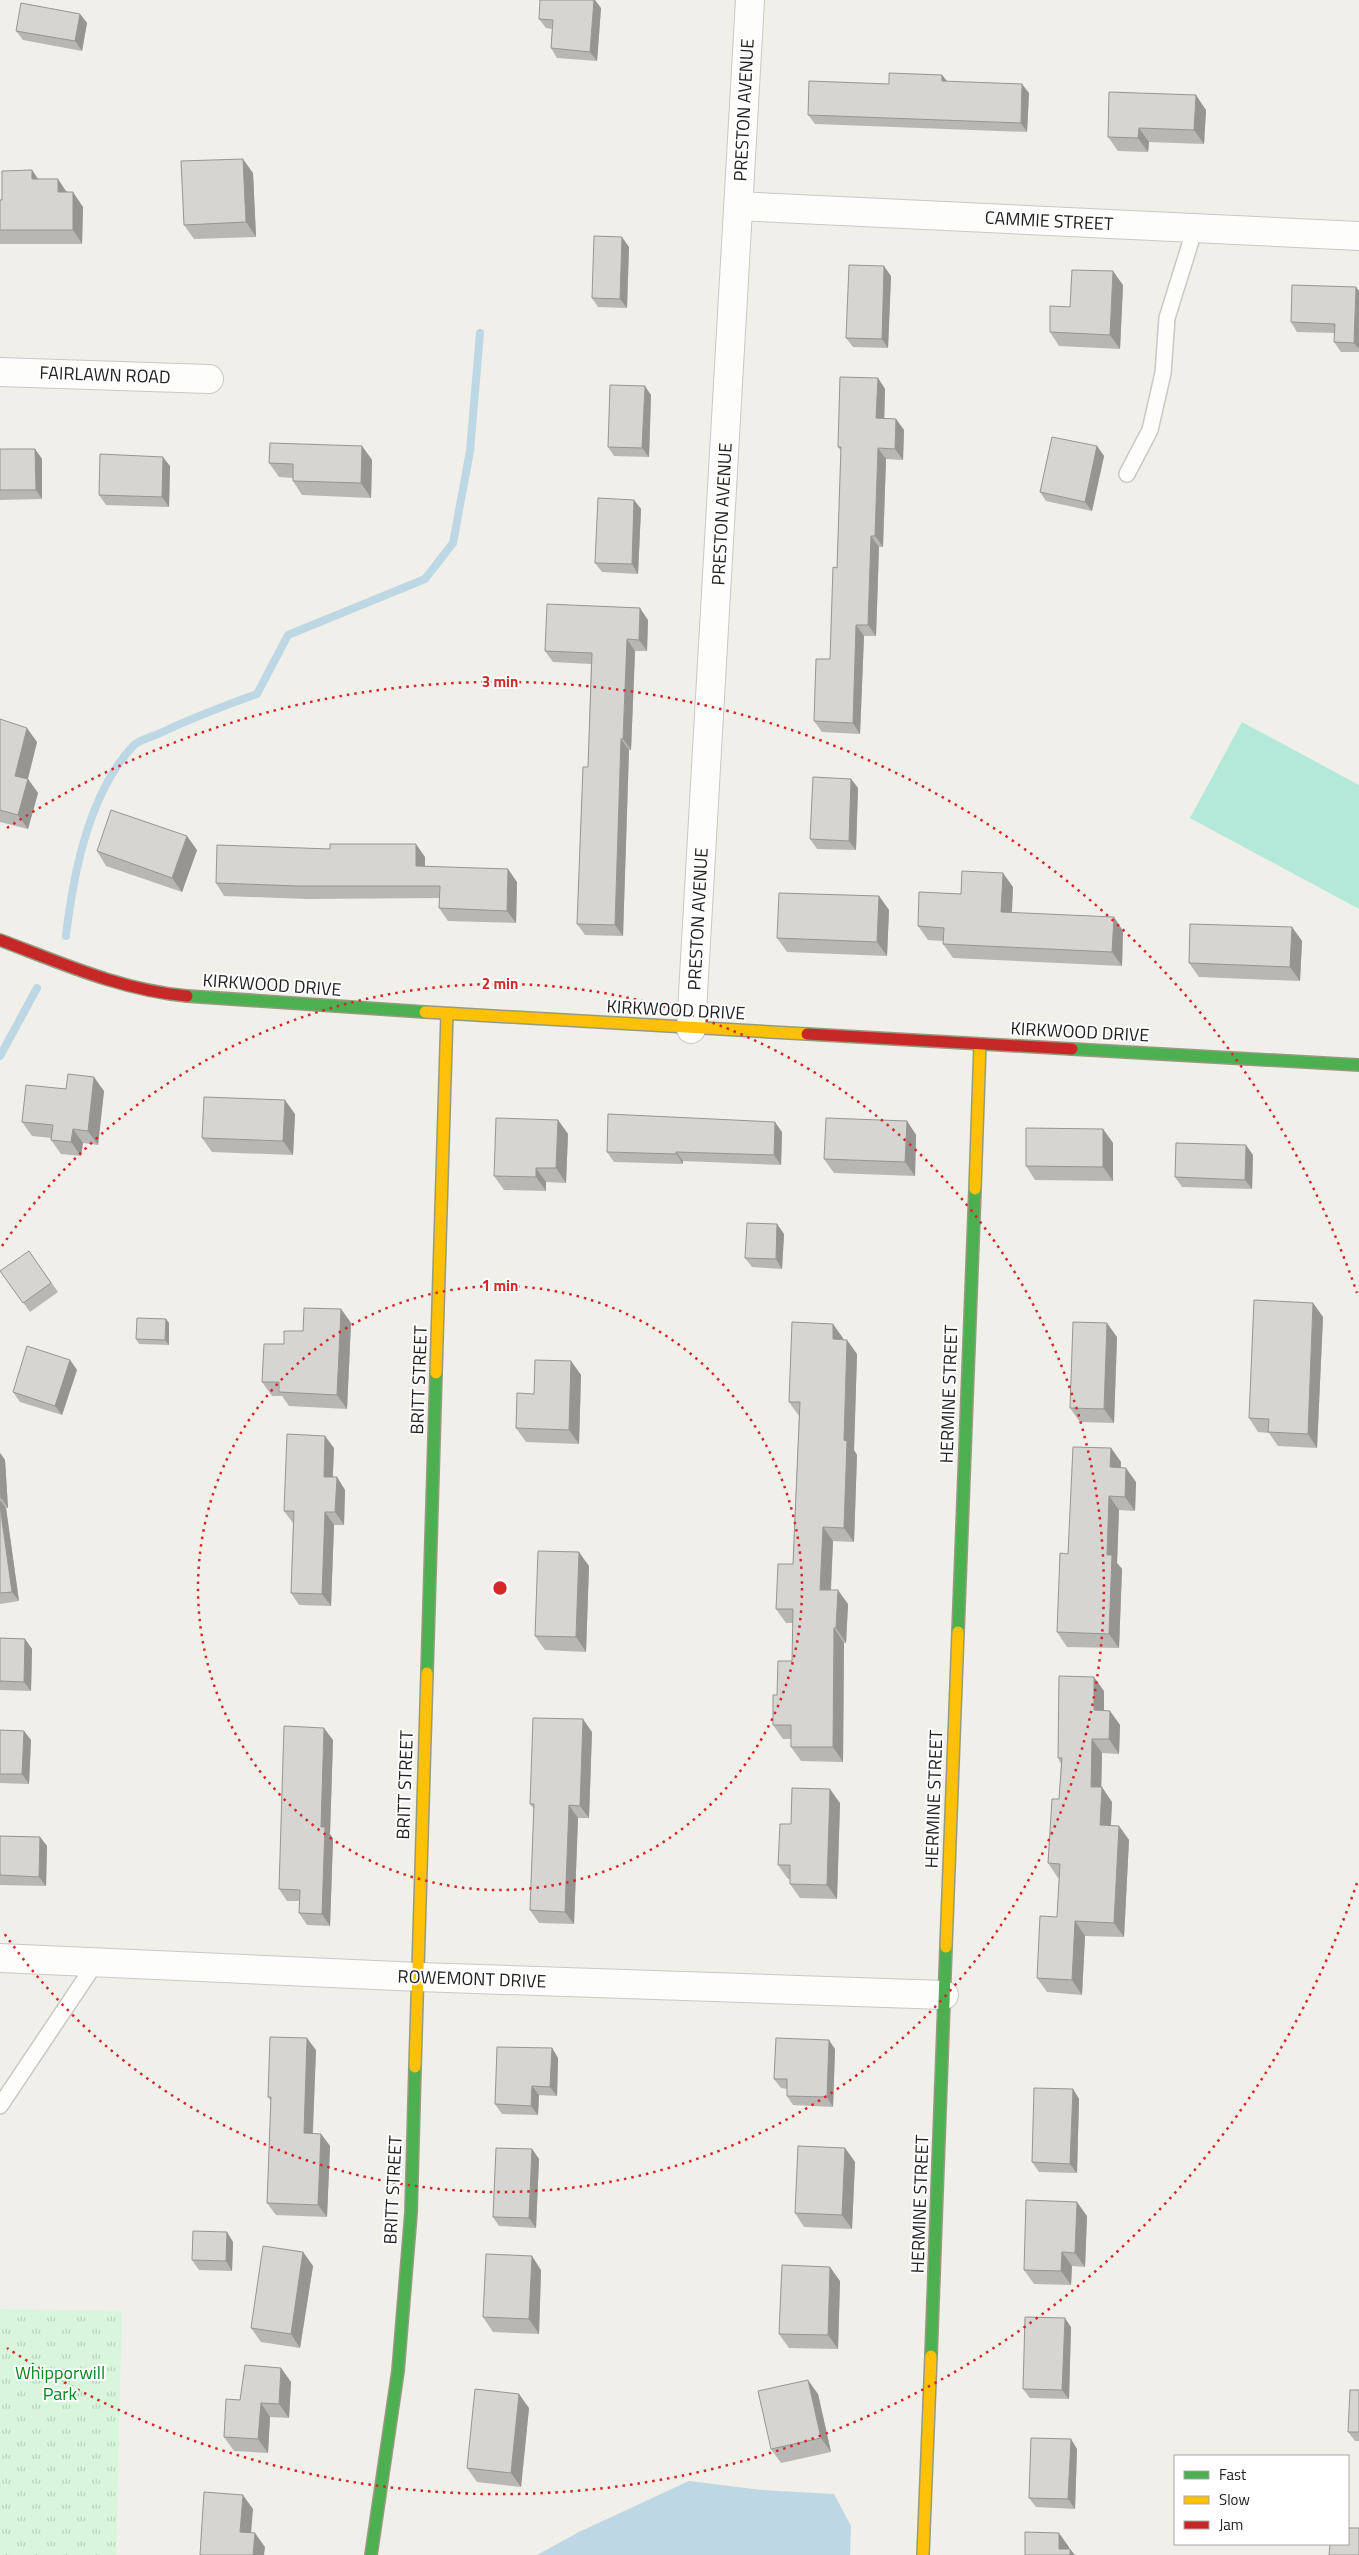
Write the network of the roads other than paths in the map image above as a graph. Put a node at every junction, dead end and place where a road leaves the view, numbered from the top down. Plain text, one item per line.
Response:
1 (750, 0) edge
2 (738, 206) junction
3 (1195, 228) junction
4 (1359, 236) edge
5 (0, 372) edge
6 (209, 379) dead end
7 (1127, 474) dead end
8 (0, 940) edge
9 (447, 1014) junction
10 (691, 1028) junction
11 (980, 1044) junction
12 (1359, 1065) edge
13 (0, 1958) edge
14 (97, 1961) junction
15 (419, 1977) junction
16 (944, 1995) junction
17 (0, 2106) edge
18 (371, 2555) edge
19 (923, 2555) edge

1 - 2 street, PRESTON AVENUE
2 - 3 street, CAMMIE STREET
2 - 10 street, PRESTON AVENUE
3 - 4 street, CAMMIE STREET
3 - 7 lane
5 - 6 street, FAIRLAWN ROAD
8 - 9 street, KIRKWOOD DRIVE
9 - 10 street, KIRKWOOD DRIVE
9 - 15 street, BRITT STREET
10 - 11 street, KIRKWOOD DRIVE
11 - 12 street, KIRKWOOD DRIVE
11 - 16 street, HERMINE STREET
13 - 14 street, ROWEMONT DRIVE
14 - 15 street, ROWEMONT DRIVE
14 - 17 lane
15 - 16 street, ROWEMONT DRIVE
15 - 18 street, BRITT STREET
16 - 19 street, HERMINE STREET

